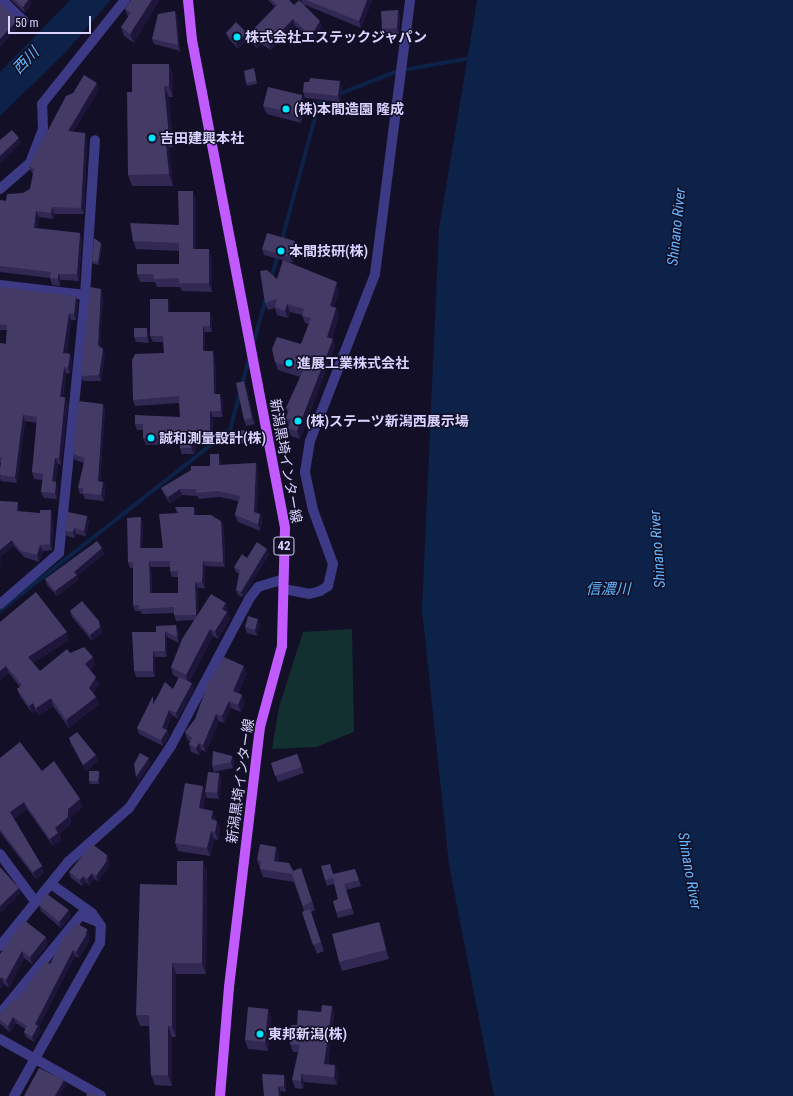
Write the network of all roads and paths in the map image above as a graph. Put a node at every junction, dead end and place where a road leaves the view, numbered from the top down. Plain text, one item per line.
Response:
1 (2, 0) edge
2 (125, 0) edge
3 (188, 0) edge
4 (410, 0) edge
5 (24, 21) dead end
6 (95, 140) dead end
7 (0, 189) edge
8 (0, 285) edge
9 (85, 295) junction
10 (284, 584) junction
11 (0, 604) edge
12 (0, 854) edge
13 (51, 884) junction
14 (34, 900) junction
15 (98, 922) junction
16 (0, 946) edge
17 (0, 1014) edge
18 (0, 1039) edge
19 (35, 1059) junction
20 (14, 1096) edge
21 (101, 1096) edge
22 (220, 1096) edge

1 - 5 street
2 - 7 street
3 - 10 main road, 新潟黒埼インター線 / 42
4 - 10 street
6 - 9 street
8 - 9 street
9 - 11 street
10 - 13 street
10 - 22 main road, 新潟黒埼インター線 / 42
12 - 14 street
13 - 14 street
13 - 15 street
14 - 16 street
15 - 17 street
15 - 19 street
18 - 19 street
19 - 20 street
19 - 21 street

